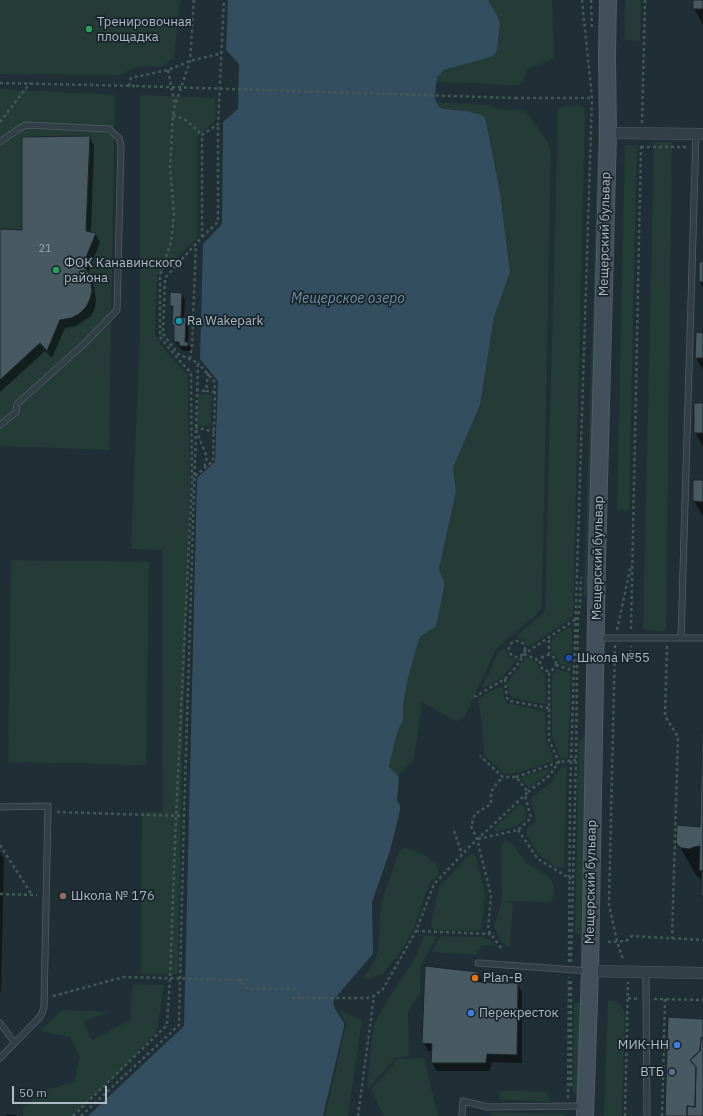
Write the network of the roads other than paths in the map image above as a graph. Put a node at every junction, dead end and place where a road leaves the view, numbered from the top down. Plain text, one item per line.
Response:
1 (608, 0) edge
2 (608, 133) junction
3 (699, 134) edge
4 (0, 142) edge
5 (0, 425) edge
6 (596, 638) junction
7 (680, 638) junction
8 (703, 638) edge
9 (0, 807) edge
10 (478, 963) dead end
11 (590, 971) junction
12 (646, 972) junction
13 (703, 973) edge
14 (0, 1023) edge
15 (15, 1043) junction
16 (0, 1058) edge
17 (586, 1111) edge
18 (462, 1116) edge
19 (647, 1116) edge

1 - 2 main road, Мещерский бульвар
2 - 3 street
2 - 6 main road, Мещерский бульвар
3 - 7 lane
4 - 5 lane
6 - 7 lane
6 - 11 main road, Мещерский бульвар
7 - 8 lane
9 - 15 lane
10 - 11 lane
11 - 12 street
11 - 17 main road, Мещерский бульвар
12 - 13 street
12 - 19 lane
14 - 15 lane
15 - 16 lane
17 - 18 lane

